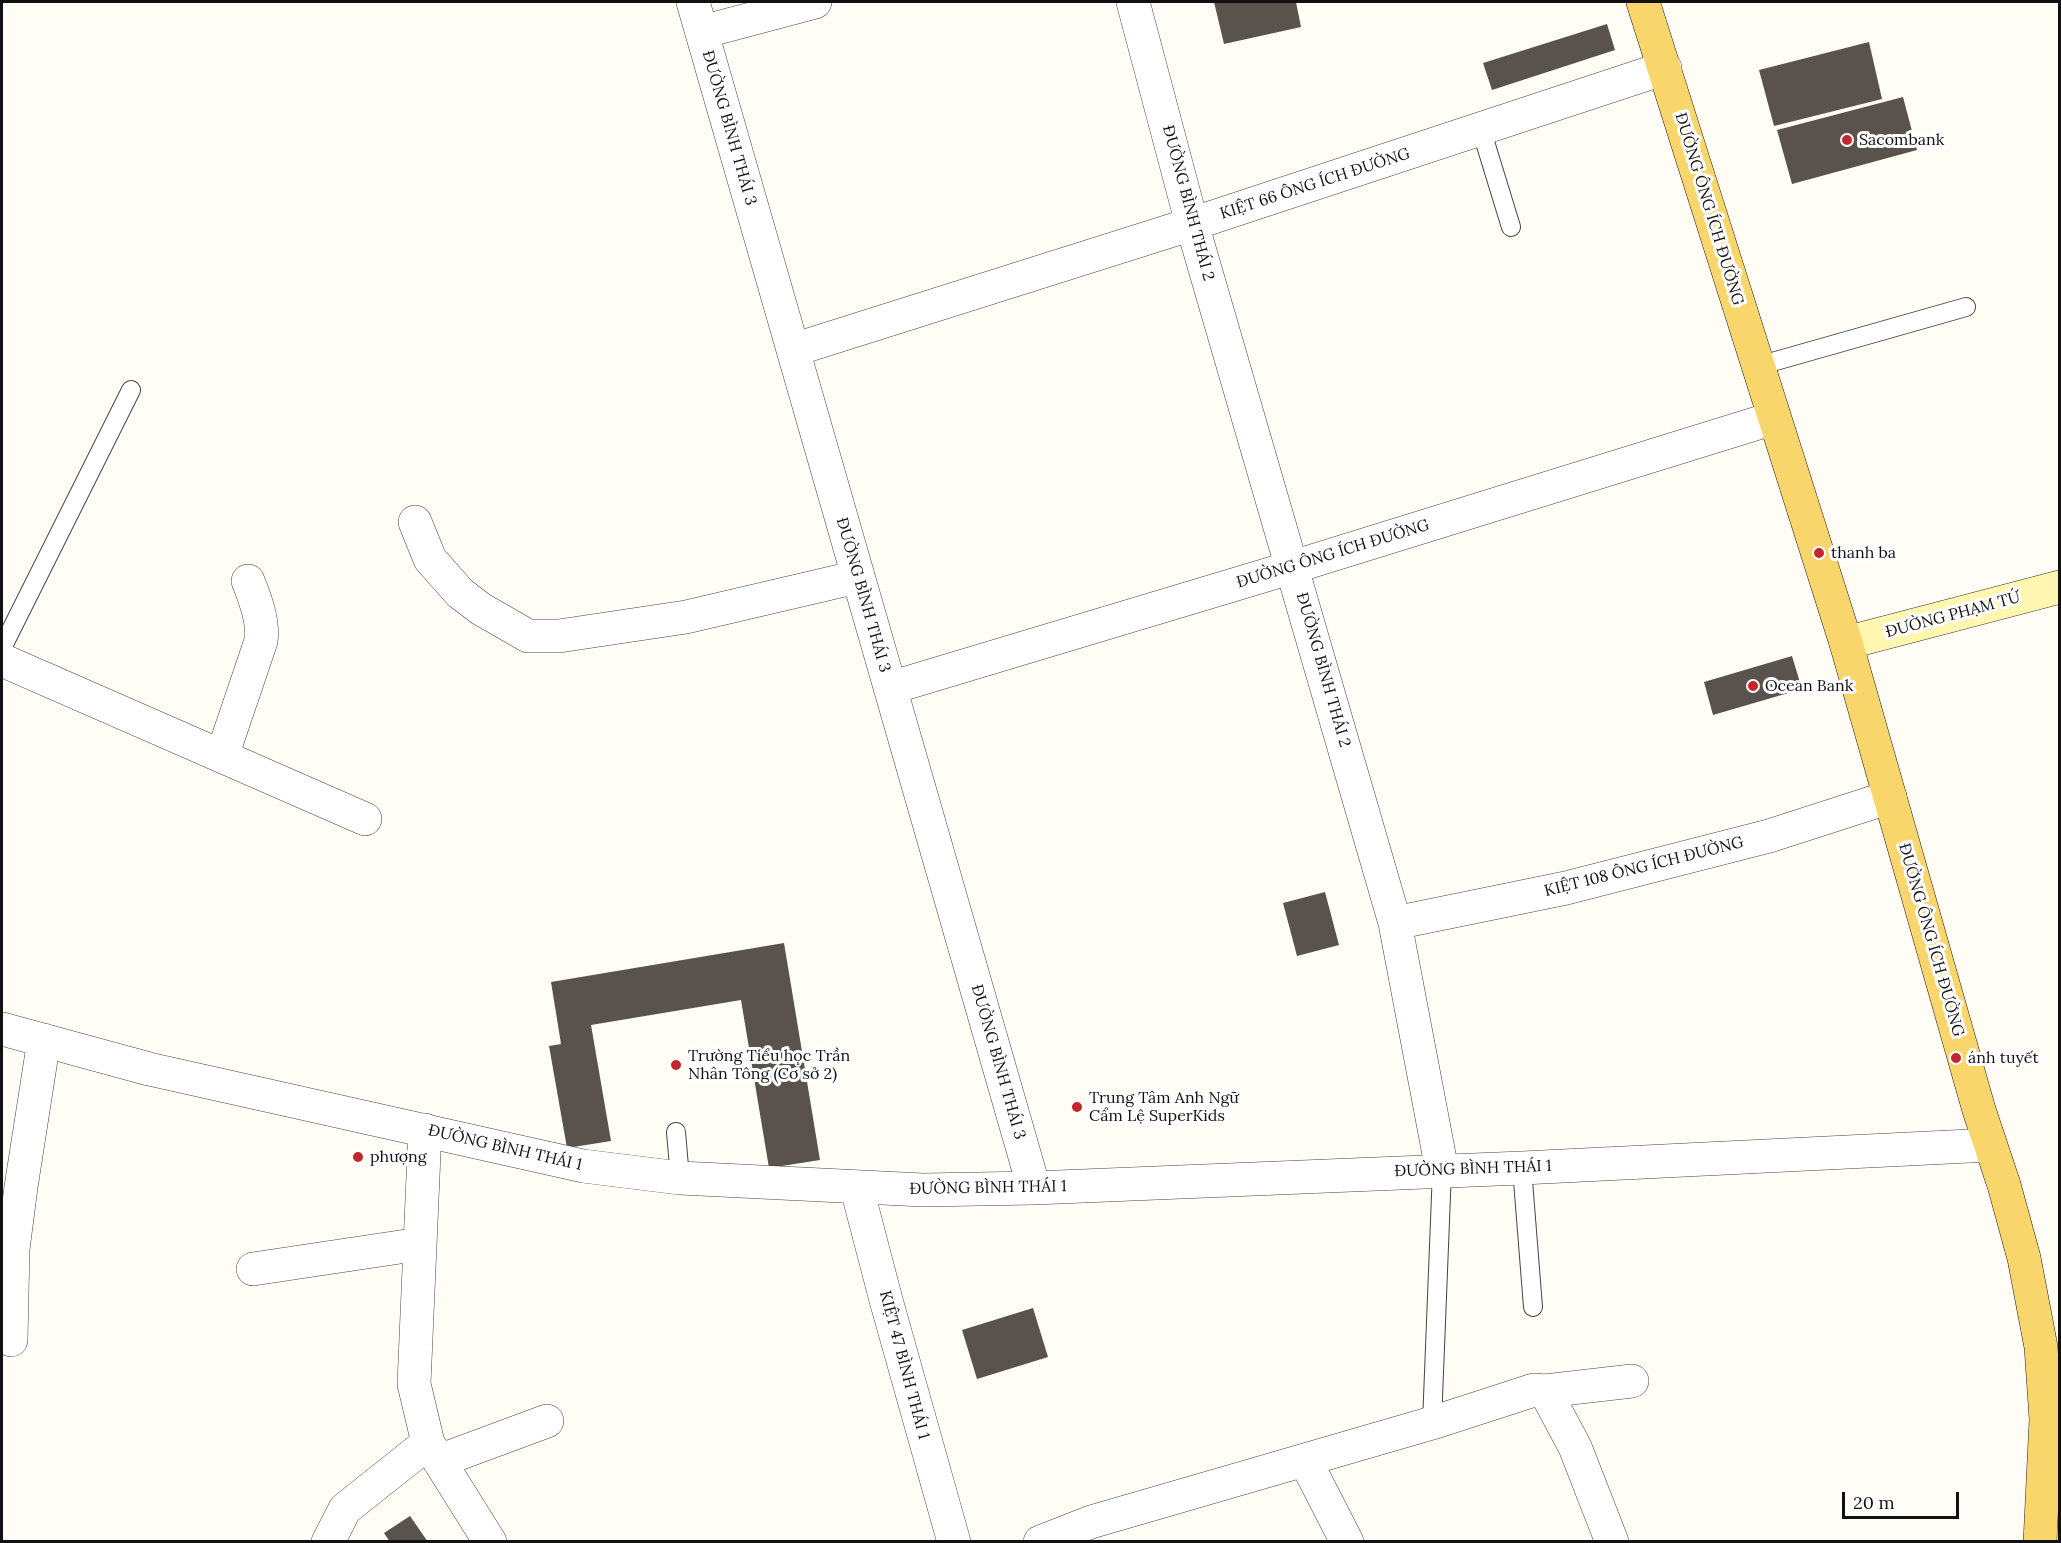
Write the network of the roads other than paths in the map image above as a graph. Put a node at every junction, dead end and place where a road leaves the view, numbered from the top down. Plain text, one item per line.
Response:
1 (815, 2) edge
2 (1134, 2) edge
3 (1643, 2) edge
4 (698, 17) edge
5 (1665, 68) junction
6 (1481, 129) junction
7 (1192, 224) junction
8 (1511, 227) dead end
9 (1966, 307) dead end
10 (793, 350) junction
11 (1758, 366) junction
12 (131, 390) dead end
13 (1774, 417) junction
14 (415, 522) dead end
15 (1293, 567) junction
16 (857, 577) junction
17 (248, 581) dead end
18 (2060, 586) edge
19 (1846, 643) junction
20 (2, 648) edge
21 (2, 660) edge
22 (890, 688) junction
23 (222, 756) junction
24 (1890, 796) junction
25 (365, 819) dead end
26 (1395, 923) junction
27 (2, 1029) edge
28 (44, 1040) junction
29 (425, 1130) junction
30 (676, 1132) dead end
31 (1990, 1144) junction
32 (1522, 1168) junction
33 (1442, 1170) junction
34 (680, 1178) junction
35 (1034, 1188) junction
36 (857, 1189) junction
37 (420, 1244) junction
38 (253, 1269) dead end
39 (1533, 1307) dead end
40 (11, 1340) dead end
41 (2050, 1345) edge
42 (1632, 1381) dead end
43 (1545, 1391) junction
44 (547, 1421) dead end
45 (1432, 1423) junction
46 (434, 1452) junction
47 (1305, 1460) junction
48 (328, 1542) edge
49 (490, 1542) edge
50 (954, 1542) edge
51 (1040, 1542) edge
52 (1347, 1542) edge
53 (1612, 1542) edge
54 (2040, 1542) edge

1 - 4 street
2 - 7 street, ĐƯỜNG BÌNH THÁI 2
3 - 5 main road, ĐƯỜNG ÔNG ÍCH ĐƯỜNG
4 - 10 street, ĐƯỜNG BÌNH THÁI 3
5 - 6 street, KIỆT 66 ÔNG ÍCH ĐƯỜNG
5 - 11 main road, ĐƯỜNG ÔNG ÍCH ĐƯỜNG
6 - 7 street, KIỆT 66 ÔNG ÍCH ĐƯỜNG
6 - 8 lane
7 - 10 street, KIỆT 66 ÔNG ÍCH ĐƯỜNG
7 - 15 street, ĐƯỜNG BÌNH THÁI 2
9 - 11 lane
10 - 16 street, ĐƯỜNG BÌNH THÁI 3
11 - 13 main road, ĐƯỜNG ÔNG ÍCH ĐƯỜNG
12 - 20 lane
13 - 15 street, ĐƯỜNG ÔNG ÍCH ĐƯỜNG
13 - 19 main road, ĐƯỜNG ÔNG ÍCH ĐƯỜNG
14 - 16 street
15 - 22 street, ĐƯỜNG ÔNG ÍCH ĐƯỜNG
15 - 26 street, ĐƯỜNG BÌNH THÁI 2
16 - 22 street, ĐƯỜNG BÌNH THÁI 3
17 - 23 street
18 - 19 street, ĐƯỜNG PHẠM TỨ
19 - 24 main road, ĐƯỜNG ÔNG ÍCH ĐƯỜNG
21 - 23 street
22 - 35 street, ĐƯỜNG BÌNH THÁI 3
23 - 25 street
24 - 26 street, KIỆT 108 ÔNG ÍCH ĐƯỜNG
24 - 31 main road, ĐƯỜNG ÔNG ÍCH ĐƯỜNG
26 - 33 street, ĐƯỜNG BÌNH THÁI 2
27 - 28 street, ĐƯỜNG BÌNH THÁI 1
28 - 29 street, ĐƯỜNG BÌNH THÁI 1
28 - 40 street
29 - 34 street, ĐƯỜNG BÌNH THÁI 1
29 - 37 street
30 - 34 lane
31 - 32 street, ĐƯỜNG BÌNH THÁI 1
31 - 41 main road, ĐƯỜNG ÔNG ÍCH ĐƯỜNG
32 - 33 street, ĐƯỜNG BÌNH THÁI 1
32 - 39 lane
33 - 35 street, ĐƯỜNG BÌNH THÁI 1
33 - 45 lane
34 - 36 street, ĐƯỜNG BÌNH THÁI 1
35 - 36 street, ĐƯỜNG BÌNH THÁI 1
36 - 50 street, KIỆT 47 BÌNH THÁI 1
37 - 38 street
37 - 46 street
41 - 54 main road, ĐƯỜNG ÔNG ÍCH ĐƯỜNG
42 - 43 street
43 - 45 street
43 - 53 street
44 - 46 street
45 - 47 street
46 - 48 street
46 - 49 street
47 - 51 street
47 - 52 street

